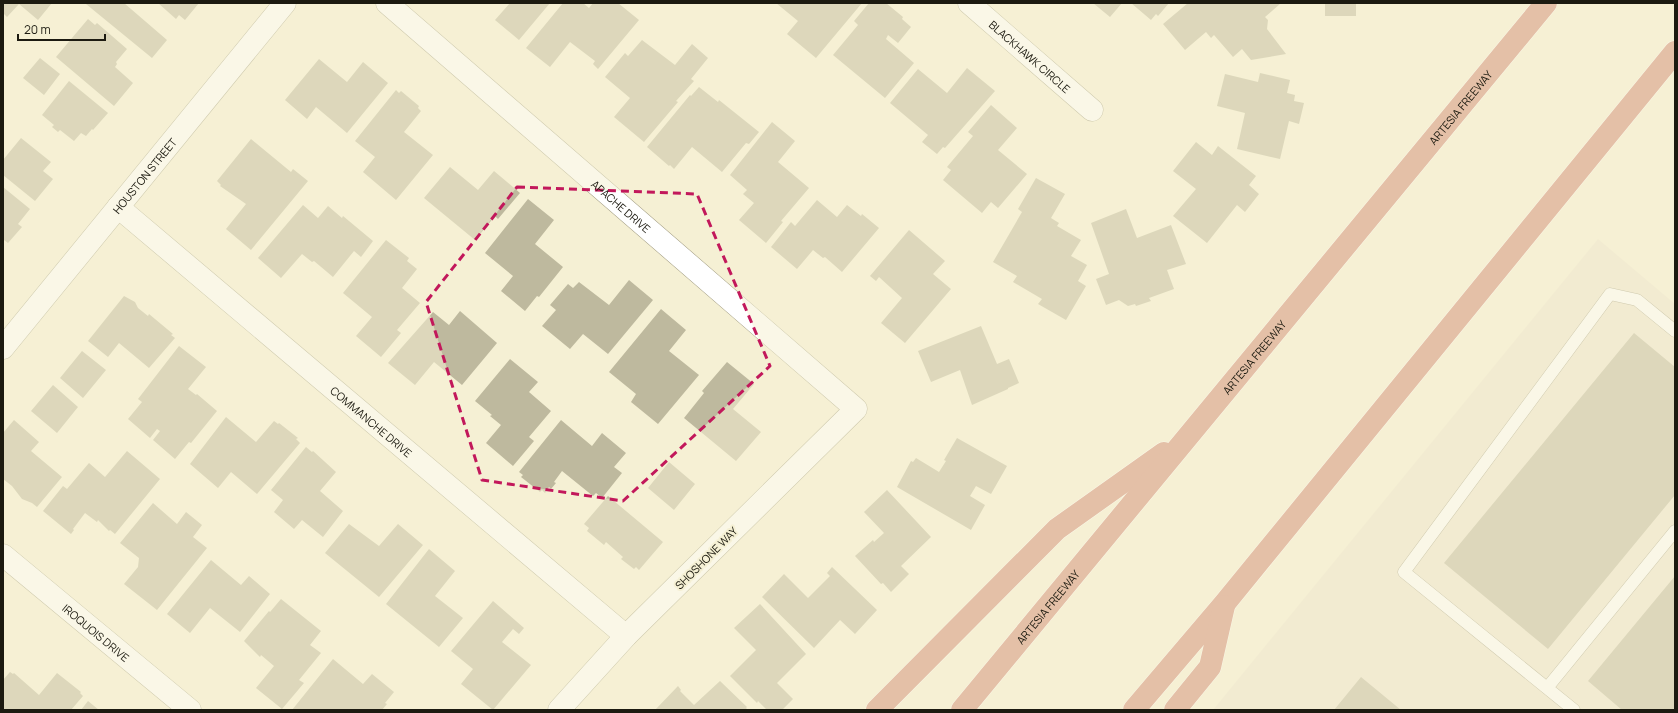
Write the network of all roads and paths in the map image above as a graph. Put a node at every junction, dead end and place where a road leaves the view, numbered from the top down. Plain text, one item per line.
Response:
1 (285, 3) edge
2 (387, 3) edge
3 (969, 3) edge
4 (1546, 3) edge
5 (1675, 52) edge
6 (1092, 110) dead end
7 (118, 207) junction
8 (1675, 331) edge
9 (3, 348) edge
10 (856, 409) joint
11 (1188, 436) junction
12 (1675, 531) edge
13 (3, 555) edge
14 (1225, 603) junction
15 (626, 636) junction
16 (1547, 688) junction
17 (190, 710) edge
18 (559, 710) edge
19 (877, 710) edge
20 (962, 710) edge
21 (1134, 710) edge
22 (1175, 710) edge
23 (1574, 710) edge

1 - 7 street, HOUSTON STREET
2 - 10 street, APACHE DRIVE
3 - 6 street, BLACKHAWK CIRCLE
4 - 11 highway, ARTESIA FREEWAY
5 - 14 highway
7 - 9 street, HOUSTON STREET
7 - 15 street, COMMANCHE DRIVE
8 - 16 lane
10 - 15 street, SHOSHONE WAY
11 - 19 highway
11 - 20 highway, ARTESIA FREEWAY
12 - 16 lane
13 - 17 street, IROQUOIS DRIVE
14 - 21 highway
14 - 22 highway
15 - 18 street, SHOSHONE WAY
16 - 23 lane

